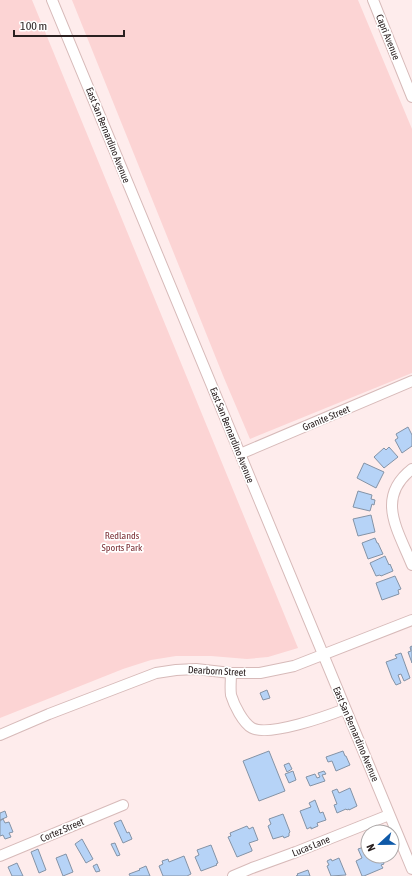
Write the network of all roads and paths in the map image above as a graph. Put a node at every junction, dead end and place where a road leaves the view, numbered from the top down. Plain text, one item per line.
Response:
1 (52, 0) edge
2 (372, 0) edge
3 (412, 97) edge
4 (412, 381) edge
5 (240, 454) junction
6 (412, 468) edge
7 (412, 565) edge
8 (412, 620) edge
9 (323, 655) junction
10 (231, 673) junction
11 (345, 708) junction
12 (0, 735) edge
13 (123, 805) dead end
14 (389, 815) junction
15 (0, 856) edge
16 (412, 869) edge
17 (233, 876) edge

1 - 5 street, East San Bernardino Avenue
2 - 3 street, Capri Avenue
4 - 5 street, Granite Street
5 - 9 street, East San Bernardino Avenue
6 - 7 street
8 - 9 street, Dearborn Street
9 - 10 street, Dearborn Street
9 - 11 street, East San Bernardino Avenue
10 - 11 street
10 - 12 street, Dearborn Street
11 - 14 street, East San Bernardino Avenue
13 - 15 street, Cortez Street
14 - 16 street, East San Bernardino Avenue
14 - 17 street, Lucas Lane

